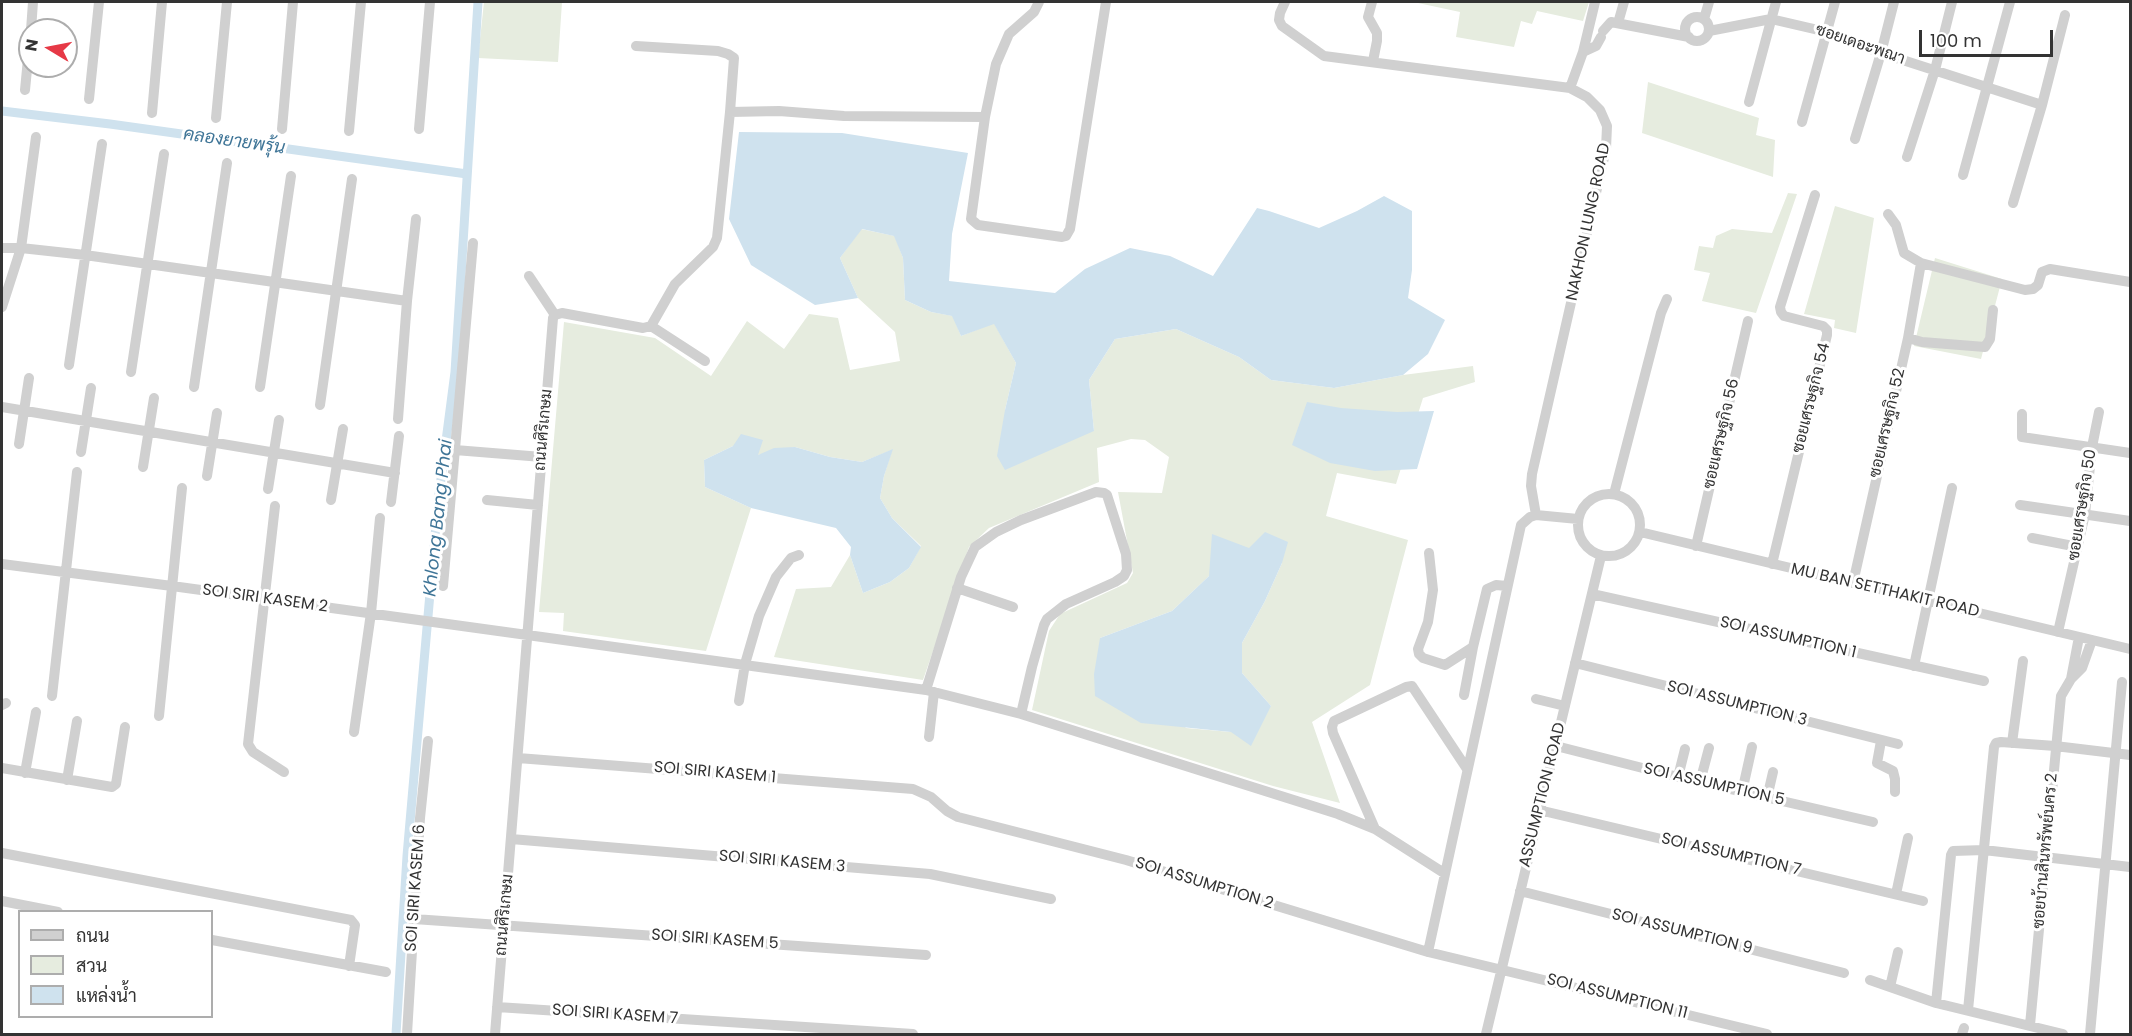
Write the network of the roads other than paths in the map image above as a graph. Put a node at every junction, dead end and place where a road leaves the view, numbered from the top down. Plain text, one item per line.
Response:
1 (33, 2) edge
2 (99, 2) edge
3 (162, 2) edge
4 (227, 2) edge
5 (293, 2) edge
6 (360, 2) edge
7 (417, 2) edge
8 (430, 2) edge
9 (1039, 2) edge
10 (1106, 2) edge
11 (1285, 2) edge
12 (1372, 2) edge
13 (1595, 2) edge
14 (1624, 2) edge
15 (1709, 2) edge
16 (1776, 2) edge
17 (1834, 2) edge
18 (1894, 2) edge
19 (1952, 2) edge
20 (2010, 2) edge
21 (2065, 15) dead end
22 (32, 18) edge
23 (1771, 19) junction
24 (1704, 20) junction
25 (1618, 23) junction
26 (1709, 31) junction
27 (1827, 32) junction
28 (1689, 37) junction
29 (636, 46) dead end
30 (1582, 52) junction
31 (1881, 53) junction
32 (1373, 61) junction
33 (1935, 70) junction
34 (26, 78) edge
35 (1570, 88) junction
36 (1987, 88) junction
37 (25, 90) dead end
38 (89, 99) dead end
39 (1749, 102) dead end
40 (2042, 105) junction
41 (730, 112) junction
42 (152, 113) dead end
43 (985, 117) junction
44 (216, 118) dead end
45 (1802, 122) dead end
46 (282, 129) dead end
47 (419, 129) dead end
48 (349, 131) dead end
49 (36, 137) dead end
50 (1855, 139) dead end
51 (102, 144) dead end
52 (164, 154) dead end
53 (1907, 157) dead end
54 (227, 163) dead end
55 (1963, 175) dead end
56 (291, 176) dead end
57 (352, 179) dead end
58 (1815, 195) dead end
59 (2013, 203) dead end
60 (1888, 214) dead end
61 (416, 219) dead end
62 (473, 243) dead end
63 (2, 248) edge
64 (21, 248) junction
65 (85, 255) junction
66 (1921, 263) junction
67 (147, 264) junction
68 (211, 273) junction
69 (529, 276) dead end
70 (275, 282) junction
71 (2130, 282) edge
72 (335, 292) junction
73 (1667, 299) dead end
74 (407, 301) junction
75 (2, 307) edge
76 (1993, 310) dead end
77 (555, 315) junction
78 (1748, 321) dead end
79 (651, 326) junction
80 (1908, 338) junction
81 (705, 361) dead end
82 (69, 365) dead end
83 (131, 372) dead end
84 (29, 378) dead end
85 (194, 387) dead end
86 (260, 387) dead end
87 (91, 388) dead end
88 (154, 398) dead end
89 (320, 405) dead end
90 (2, 407) edge
91 (24, 411) junction
92 (2099, 412) dead end
93 (217, 413) dead end
94 (2022, 414) dead end
95 (398, 419) dead end
96 (86, 420) junction
97 (279, 420) dead end
98 (343, 429) dead end
99 (149, 430) junction
100 (399, 436) dead end
101 (212, 441) junction
102 (19, 444) dead end
103 (2092, 447) junction
104 (455, 450) junction
105 (81, 452) dead end
106 (274, 453) junction
107 (2130, 453) edge
108 (542, 457) junction
109 (337, 463) junction
110 (143, 467) dead end
111 (78, 472) dead end
112 (395, 472) junction
113 (207, 476) dead end
114 (182, 488) dead end
115 (1952, 488) dead end
116 (268, 489) dead end
117 (1614, 494) junction
118 (331, 500) dead end
119 (487, 500) dead end
120 (392, 502) dead end
121 (538, 505) junction
122 (2020, 505) dead end
123 (275, 506) dead end
124 (2085, 514) junction
125 (1536, 515) junction
126 (380, 518) dead end
127 (1578, 519) junction
128 (2130, 521) edge
129 (1640, 532) junction
130 (2032, 538) dead end
131 (1696, 546) junction
132 (2078, 547) junction
133 (1429, 553) dead end
134 (799, 555) dead end
135 (1601, 556) junction
136 (2, 564) edge
137 (1772, 564) junction
138 (67, 572) junction
139 (1853, 583) junction
140 (172, 585) junction
141 (443, 586) dead end
142 (1507, 586) junction
143 (957, 588) junction
144 (1592, 594) junction
145 (264, 599) junction
146 (1928, 601) junction
147 (1013, 607) dead end
148 (371, 613) junction
149 (2058, 632) junction
150 (529, 636) junction
151 (2079, 637) junction
152 (2092, 640) junction
153 (1473, 647) junction
154 (2130, 649) edge
155 (2024, 661) dead end
156 (1575, 663) junction
157 (745, 664) junction
158 (1914, 666) junction
159 (2070, 679) junction
160 (1984, 681) dead end
161 (2122, 682) dead end
162 (930, 691) junction
163 (1464, 695) dead end
164 (52, 696) dead end
165 (1536, 699) dead end
166 (739, 701) dead end
167 (1565, 706) junction
168 (36, 712) dead end
169 (1021, 714) junction
170 (159, 716) dead end
171 (77, 721) dead end
172 (125, 727) dead end
173 (354, 732) dead end
174 (929, 737) dead end
175 (428, 741) dead end
176 (1881, 741) junction
177 (2012, 743) junction
178 (1898, 744) dead end
179 (1556, 746) junction
180 (2055, 746) junction
181 (1752, 747) dead end
182 (1685, 748) dead end
183 (1709, 748) dead end
184 (2115, 753) junction
185 (2130, 755) edge
186 (518, 758) junction
187 (2, 768) edge
188 (1467, 769) junction
189 (25, 772) junction
190 (284, 772) dead end
191 (1773, 772) dead end
192 (1678, 777) junction
193 (67, 780) junction
194 (1700, 782) junction
195 (913, 789) joint
196 (1742, 792) junction
197 (1894, 792) dead end
198 (1767, 798) junction
199 (1539, 810) junction
200 (1873, 822) dead end
201 (1375, 829) junction
202 (1908, 838) dead end
203 (511, 839) junction
204 (1984, 850) junction
205 (2, 853) edge
206 (2045, 858) junction
207 (2105, 865) junction
208 (2130, 867) edge
209 (1444, 873) junction
210 (1520, 891) junction
211 (1896, 894) junction
212 (1051, 899) dead end
213 (2, 901) edge
214 (1923, 901) dead end
215 (48, 910) edge
216 (414, 919) junction
217 (504, 925) junction
218 (213, 940) edge
219 (1428, 951) junction
220 (1898, 952) dead end
221 (926, 955) dead end
222 (349, 966) junction
223 (1501, 969) junction
224 (386, 972) dead end
225 (1844, 973) dead end
226 (1870, 980) dead end
227 (1890, 987) junction
228 (1936, 1003) junction
229 (498, 1007) junction
230 (1968, 1010) junction
231 (2030, 1025) junction
232 (407, 1035) edge
233 (495, 1035) edge
234 (913, 1035) edge
235 (1486, 1035) edge
236 (1767, 1035) edge
237 (2062, 1035) edge
238 (2090, 1035) edge

1 - 22 street
2 - 38 street
3 - 42 street
4 - 44 street
5 - 46 street
6 - 48 street
7 - 8 street
8 - 47 street
9 - 43 street
10 - 43 street
11 - 32 street, NAKHON LUNG ROAD
12 - 32 street
13 - 30 street
14 - 25 street
15 - 24 street
16 - 23 street
17 - 27 street
18 - 31 street
19 - 33 street
20 - 36 street
21 - 40 street
23 - 26 street, ซอยเดอะพณา
23 - 27 street, ซอยเดอะพณา
23 - 39 street
24 - 26 street
24 - 28 street
25 - 28 street, ซอยเดอะพณา
25 - 30 street
26 - 28 street, ซอยเดอะพณา
27 - 31 street, ซอยเดอะพณา
27 - 45 street
29 - 41 street
30 - 35 street
31 - 33 street, ซอยเดอะพณา
31 - 50 street
32 - 35 street, NAKHON LUNG ROAD
33 - 36 street, ซอยเดอะพณา
33 - 53 street
34 - 37 street
35 - 125 street, NAKHON LUNG ROAD
36 - 40 street, ซอยเดอะพณา
36 - 55 street
40 - 59 street
41 - 43 street
41 - 79 street
49 - 64 street
51 - 65 street
52 - 67 street
54 - 68 street
56 - 70 street
57 - 72 street
58 - 137 street, ซอยเศรษฐกิจ 54
60 - 66 street
61 - 74 street
62 - 104 street
63 - 64 street
64 - 65 street
64 - 75 street
65 - 67 street
65 - 82 street
66 - 71 street
66 - 80 street, ซอยเศรษฐกิจ 52
67 - 68 street
67 - 83 street
68 - 70 street
68 - 85 street
69 - 77 street
70 - 72 street
70 - 86 street
72 - 74 street
72 - 89 street
73 - 117 street
74 - 95 street
76 - 80 street
77 - 79 street
77 - 108 street, ถนนศิริเกษม
78 - 131 street, ซอยเศรษฐกิจ 56
79 - 81 street
80 - 139 street, ซอยเศรษฐกิจ 52
84 - 91 street
87 - 96 street
88 - 99 street
90 - 91 street
91 - 96 street
91 - 102 street
92 - 103 street, ซอยเศรษฐกิจ 50
93 - 101 street
94 - 103 street
96 - 99 street
96 - 105 street
97 - 106 street
98 - 109 street
99 - 101 street
99 - 110 street
100 - 112 street
101 - 106 street
101 - 113 street
103 - 107 street
103 - 124 street, ซอยเศรษฐกิจ 50
104 - 108 street
104 - 141 street
106 - 109 street
106 - 116 street
108 - 121 street, ถนนศิริเกษม
109 - 112 street
109 - 118 street
111 - 138 street
112 - 120 street
114 - 140 street
115 - 146 street
117 - 127 street
117 - 129 street
119 - 121 street
121 - 150 street, ถนนศิริเกษม
122 - 124 street
123 - 145 street
124 - 128 street
124 - 132 street, ซอยเศรษฐกิจ 50
125 - 127 street
125 - 142 street
126 - 148 street
127 - 135 street
129 - 131 street, MU BAN SETTHAKIT ROAD
129 - 135 street
130 - 132 street
131 - 137 street, MU BAN SETTHAKIT ROAD
132 - 149 street, ซอยเศรษฐกิจ 50
133 - 153 street
134 - 157 street
135 - 144 street, ASSUMPTION ROAD
136 - 138 street, SOI SIRI KASEM 2
137 - 139 street, MU BAN SETTHAKIT ROAD
138 - 140 street, SOI SIRI KASEM 2
138 - 164 street
139 - 146 street, MU BAN SETTHAKIT ROAD
140 - 145 street, SOI SIRI KASEM 2
140 - 170 street
142 - 153 street
142 - 188 street
143 - 147 street
143 - 162 street
143 - 169 street
144 - 156 street, ASSUMPTION ROAD
144 - 158 street, SOI ASSUMPTION 1
145 - 148 street, SOI SIRI KASEM 2
145 - 190 street
146 - 149 street, MU BAN SETTHAKIT ROAD
146 - 158 street
148 - 150 street, SOI SIRI KASEM 2
148 - 173 street
149 - 151 street, MU BAN SETTHAKIT ROAD
150 - 157 street, SOI SIRI KASEM 2
150 - 186 street, ถนนศิริเกษม
151 - 152 street, MU BAN SETTHAKIT ROAD
151 - 159 street, ซอยบ้านสินทรัพย์นคร 2
152 - 154 street, MU BAN SETTHAKIT ROAD
152 - 159 street, ซอยบ้านสินทรัพย์นคร 2
153 - 163 street
155 - 177 street
156 - 167 street, ASSUMPTION ROAD
156 - 176 street, SOI ASSUMPTION 3
157 - 162 street, SOI SIRI KASEM 2
157 - 166 street
158 - 160 street, SOI ASSUMPTION 1
159 - 180 street, ซอยบ้านสินทรัพย์นคร 2
161 - 184 street
162 - 169 street, SOI SIRI KASEM 2
162 - 174 street
165 - 167 street
167 - 179 street, ASSUMPTION ROAD
168 - 189 street
169 - 201 street, SOI SIRI KASEM 2
171 - 193 street
172 - 193 street
175 - 216 street, SOI SIRI KASEM 6
176 - 178 street, SOI ASSUMPTION 3
176 - 197 street
177 - 180 street
177 - 204 street
179 - 192 street, SOI ASSUMPTION 5
179 - 199 street, ASSUMPTION ROAD
180 - 184 street
180 - 206 street, ซอยบ้านสินทรัพย์นคร 2
181 - 196 street
182 - 192 street
183 - 194 street
184 - 185 street
184 - 207 street
186 - 195 street, SOI SIRI KASEM 1
186 - 203 street, ถนนศิริเกษม
187 - 189 street
188 - 201 street
188 - 209 street
189 - 193 street
191 - 198 street
192 - 194 street, SOI ASSUMPTION 5
194 - 196 street, SOI ASSUMPTION 5
195 - 219 street, SOI ASSUMPTION 2
196 - 198 street, SOI ASSUMPTION 5
198 - 200 street, SOI ASSUMPTION 5
199 - 210 street, ASSUMPTION ROAD
199 - 211 street, SOI ASSUMPTION 7
201 - 209 street, SOI SIRI KASEM 2
202 - 211 street
203 - 212 street, SOI SIRI KASEM 3
203 - 217 street, ถนนศิริเกษม
204 - 206 street
204 - 228 street
204 - 230 street
205 - 222 street
206 - 207 street
206 - 231 street, ซอยบ้านสินทรัพย์นคร 2
207 - 208 street
207 - 238 street
209 - 219 street
210 - 223 street, ASSUMPTION ROAD
210 - 225 street, SOI ASSUMPTION 9
211 - 214 street, SOI ASSUMPTION 7
213 - 215 street
216 - 217 street, SOI SIRI KASEM 5
216 - 232 street, SOI SIRI KASEM 6
217 - 221 street, SOI SIRI KASEM 5
217 - 229 street, ถนนศิริเกษม
218 - 222 street
219 - 223 street, SOI ASSUMPTION 2
220 - 227 street
222 - 224 street
223 - 235 street, ASSUMPTION ROAD
223 - 236 street, SOI ASSUMPTION 11
226 - 227 street
227 - 228 street
228 - 230 street
229 - 233 street, ถนนศิริเกษม
229 - 234 street, SOI SIRI KASEM 7
230 - 231 street
231 - 237 street

